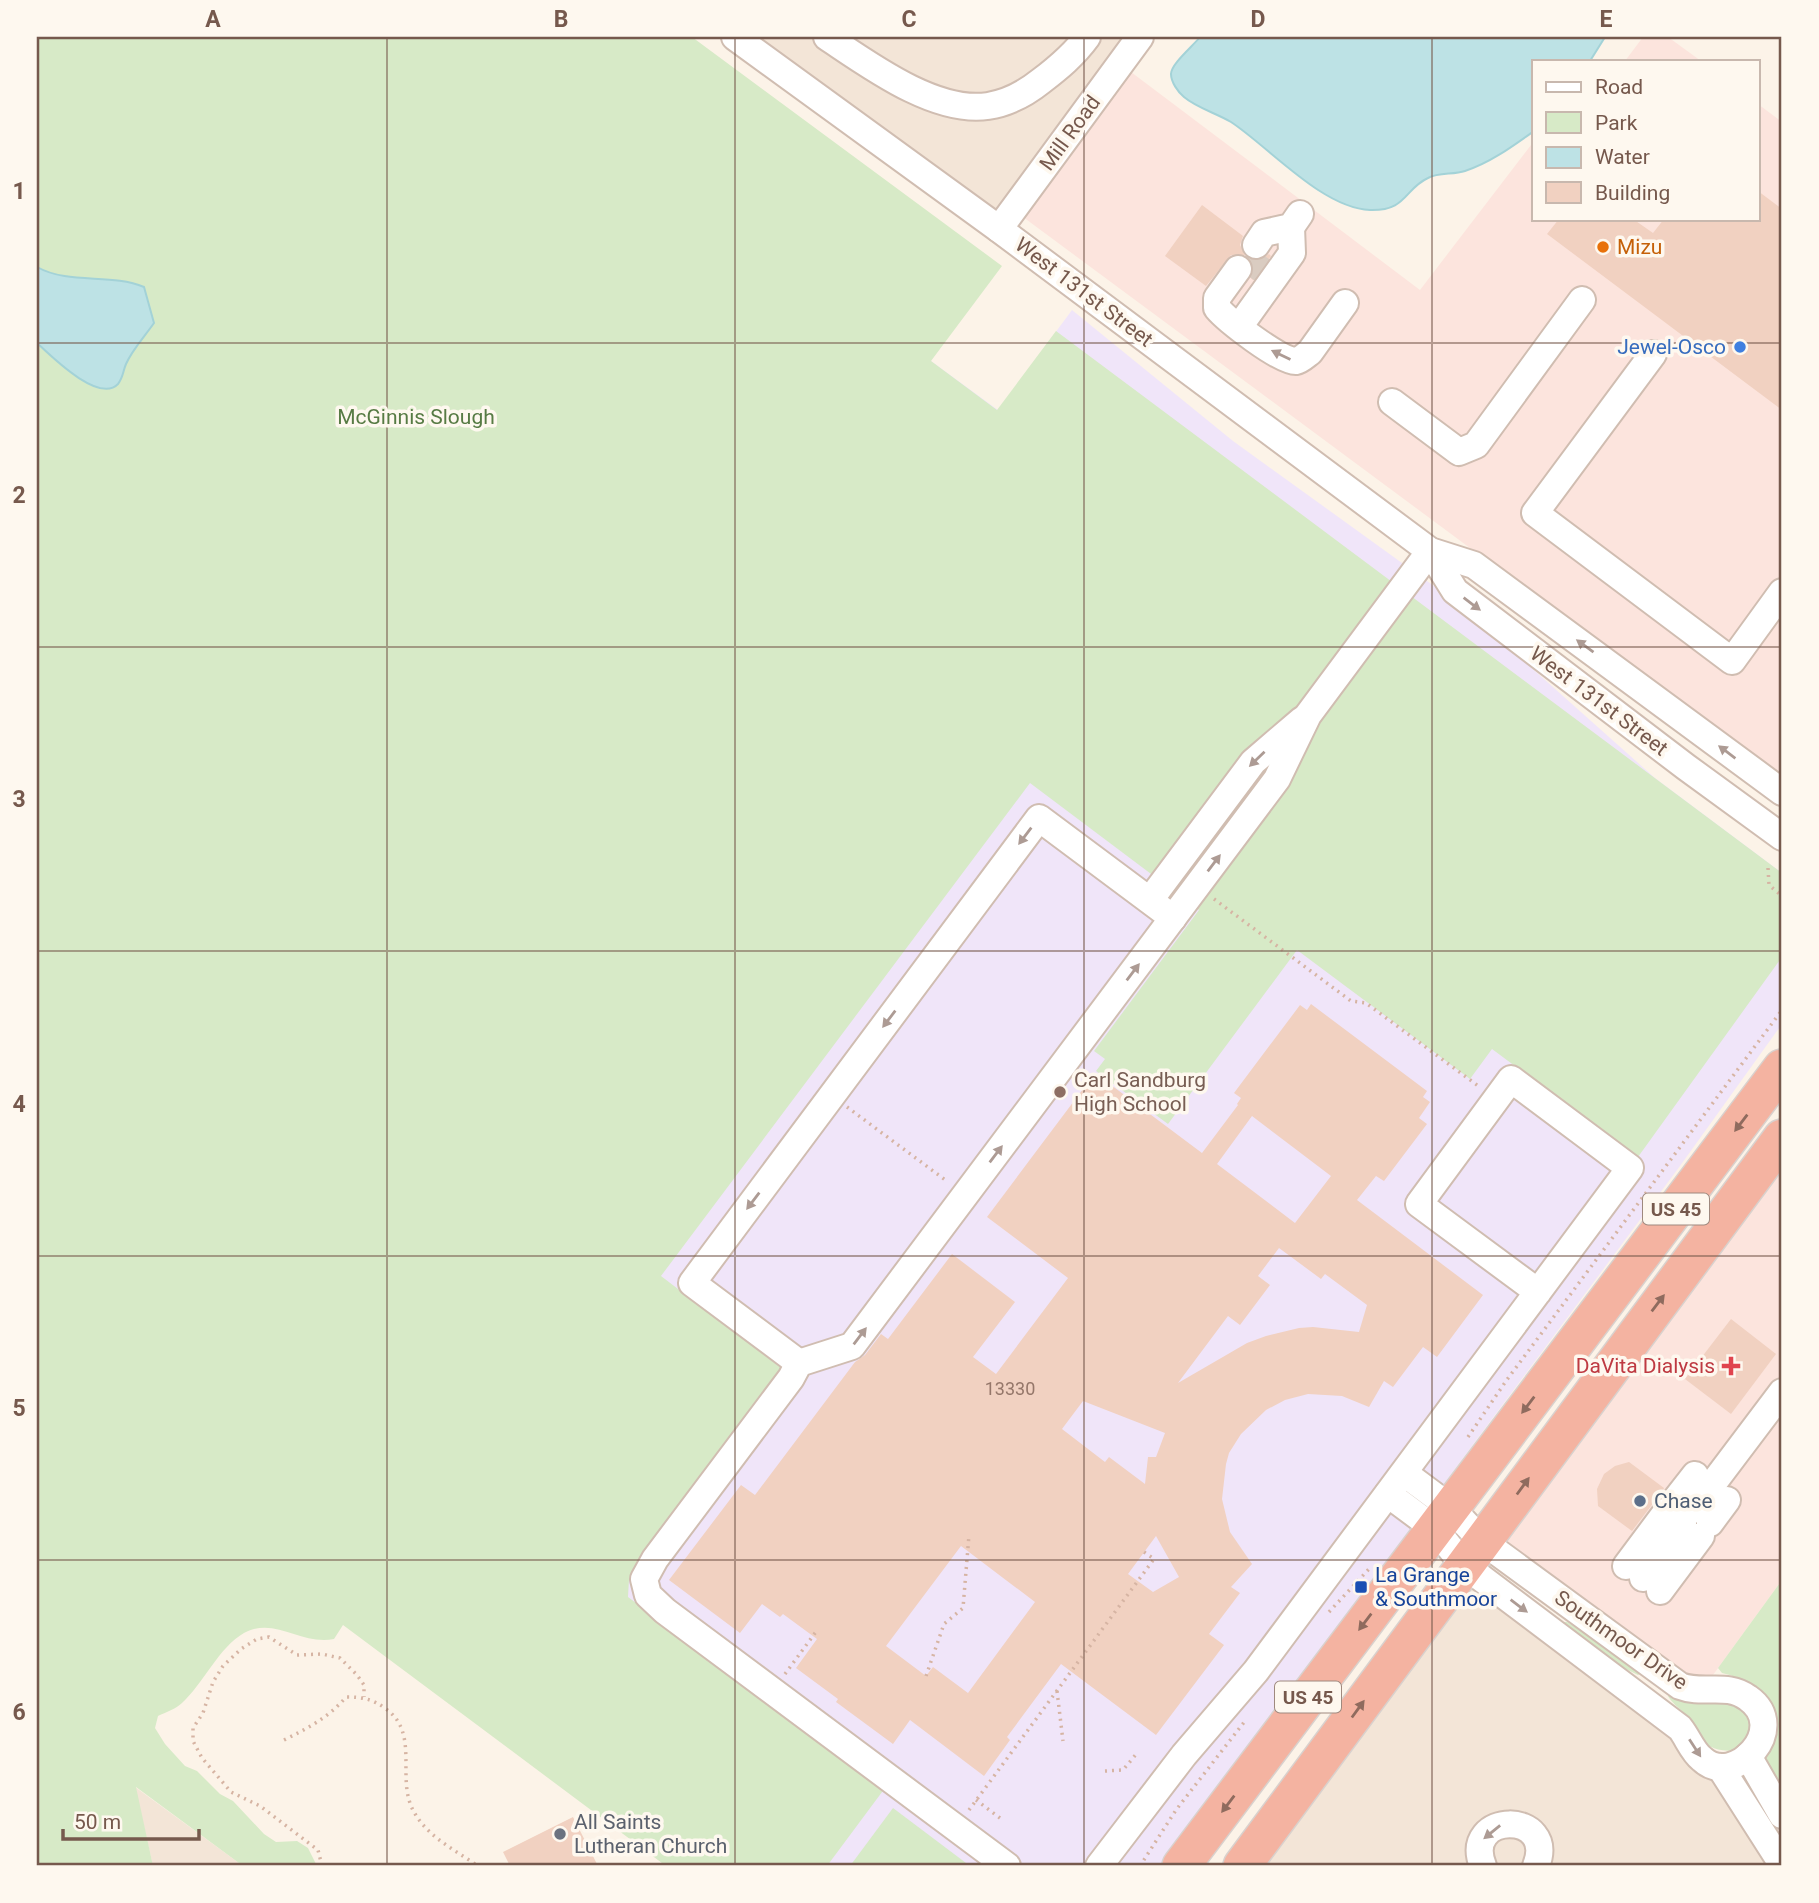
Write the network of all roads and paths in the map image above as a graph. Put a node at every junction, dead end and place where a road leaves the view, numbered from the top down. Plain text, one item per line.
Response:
1 (735, 37) edge
2 (827, 37) edge
3 (1087, 37) edge
4 (1140, 37) edge
5 (999, 229) junction
6 (1265, 252) tunnel mouth
7 (1248, 276) tunnel mouth
8 (1583, 300) dead end
9 (1345, 303) dead end
10 (1230, 320) junction
11 (1653, 354) dead end
12 (1392, 402) dead end
13 (1430, 551) junction
14 (1782, 592) edge
15 (1308, 715) junction
16 (1782, 792) edge
17 (1782, 837) edge
18 (1768, 868) dead end
19 (1197, 886) junction
20 (1782, 896) edge
21 (1150, 900) junction
22 (1173, 918) junction
23 (1782, 1010) edge
24 (1782, 1068) edge
25 (831, 1096) junction
26 (1496, 1099) junction
27 (1782, 1138) edge
28 (965, 1195) junction
29 (1538, 1292) junction
30 (799, 1363) junction
31 (1782, 1391) edge
32 (1465, 1442) dead end
33 (1404, 1473) junction
34 (1388, 1494) junction
35 (1443, 1518) junction
36 (968, 1535) dead end
37 (1144, 1552) dead end
38 (1473, 1553) junction
39 (1643, 1578) dead end
40 (818, 1629) dead end
41 (1661, 1672) junction
42 (926, 1676) dead end
43 (782, 1678) dead end
44 (1057, 1691) junction
45 (364, 1697) junction
46 (1642, 1698) junction
47 (284, 1740) dead end
48 (1063, 1741) dead end
49 (1138, 1752) dead end
50 (1748, 1756) junction
51 (1720, 1767) junction
52 (1105, 1772) dead end
53 (976, 1800) junction
54 (1782, 1815) edge
55 (964, 1817) dead end
56 (1004, 1821) dead end
57 (1774, 1835) edge
58 (1782, 1864) edge
59 (322, 1866) edge
60 (478, 1866) edge
61 (1007, 1866) edge
62 (1099, 1866) edge
63 (1181, 1866) edge
64 (1242, 1866) edge
65 (1483, 1866) edge
66 (1536, 1866) edge

1 - 5 street, West 131st Street
2 - 3 street
4 - 5 street, Mill Road
5 - 13 street, West 131st Street
6 - 10 street
7 - 10 street
8 - 12 street
9 -> 10 street
11 - 14 street
13 - 15 street
16 -> 13 street, West 131st Street
13 -> 17 street, West 131st Street
19 -> 15 street
15 -> 21 street
18 - 20 path
19 - 22 street
19 - 26 path
21 - 22 street
21 -> 25 street
28 -> 22 street
23 - 32 path
24 -> 35 highway, US 45
25 - 28 path
25 -> 30 street
26 - 29 street
26 - 29 street
38 -> 27 highway, US 45
30 -> 28 street
29 - 33 street
30 - 61 street
31 - 39 street
33 - 34 street
33 - 35 street
34 - 35 street
34 - 62 street
35 - 38 street
35 -> 63 highway, US 45
36 - 42 path
37 - 44 path
38 - 41 street, Southmoor Drive
38 -> 46 street, Southmoor Drive
64 -> 38 highway, US 45
40 - 43 path
41 - 46 street
41 - 50 street, Southmoor Drive
44 - 48 path
44 - 53 path
45 - 47 path
45 - 59 path
45 - 60 path
46 -> 51 street, Southmoor Drive
49 - 52 path
50 - 51 street
50 - 54 street
51 - 57 street, Southmoor Drive
53 - 55 path
53 - 56 path
57 - 58 street, Southmoor Drive
66 -> 65 street

